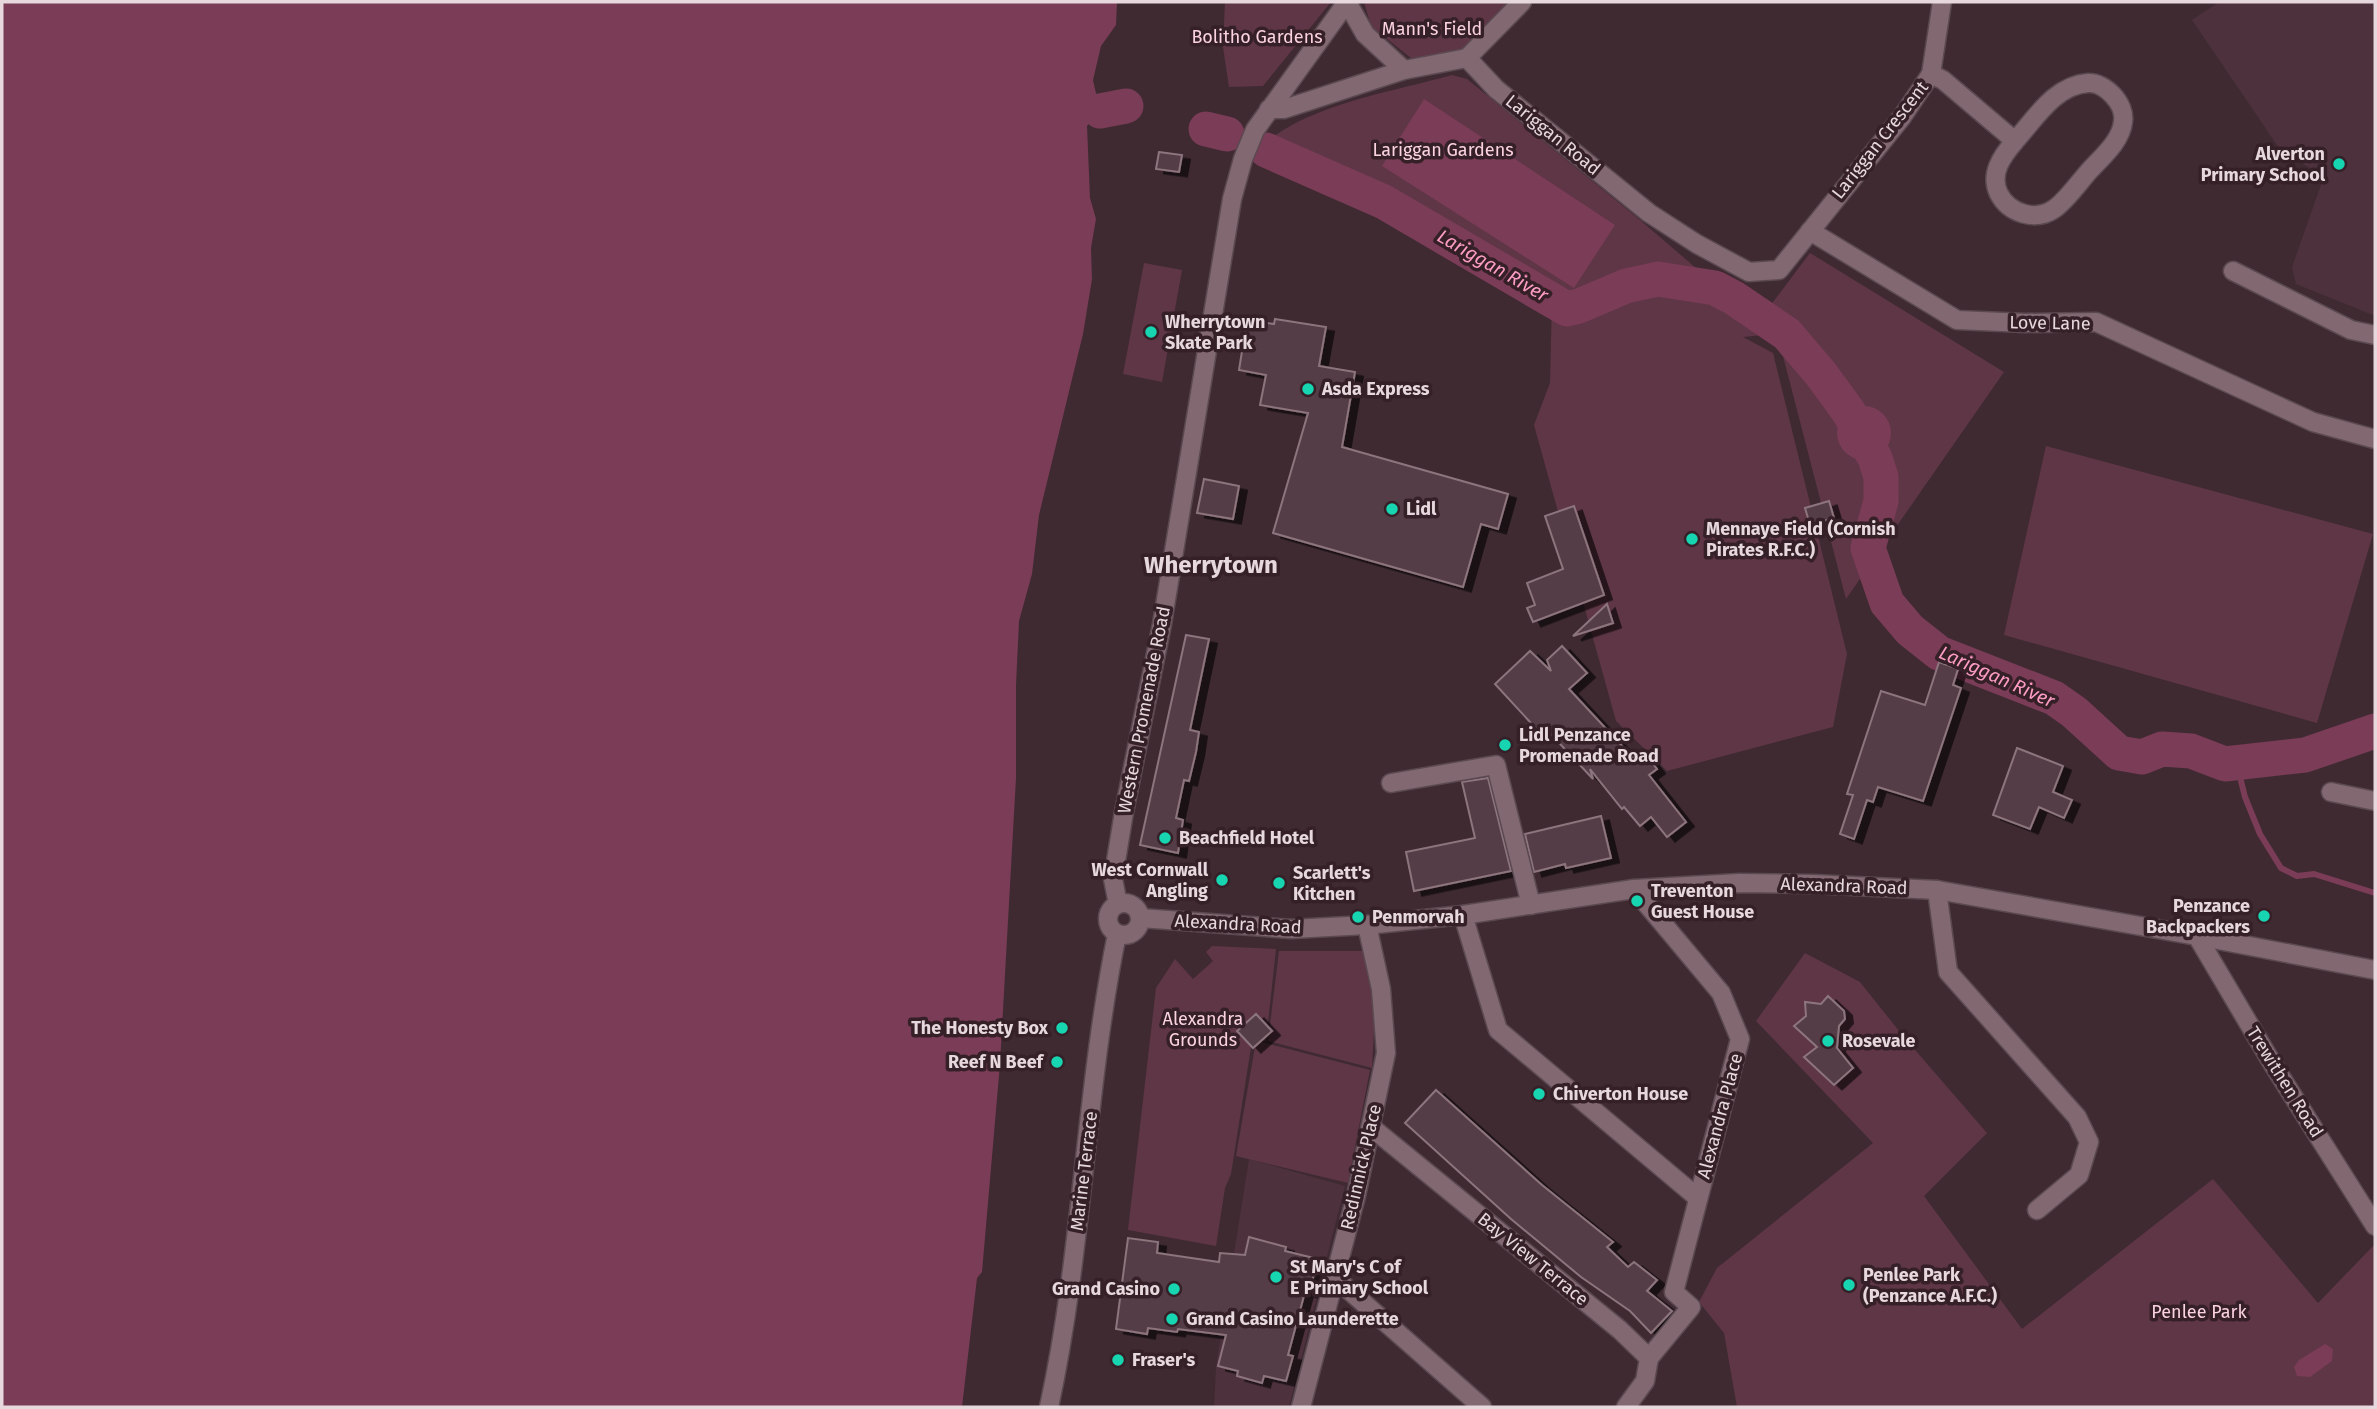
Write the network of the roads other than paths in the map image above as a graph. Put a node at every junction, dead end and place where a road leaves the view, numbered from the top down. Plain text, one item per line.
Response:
1 (1347, 2) edge
2 (1522, 2) edge
3 (1941, 2) edge
4 (1467, 58) junction
5 (1404, 70) junction
6 (1931, 74) junction
7 (1269, 109) junction
8 (2015, 141) junction
9 (1810, 231) junction
10 (2233, 271) dead end
11 (2375, 335) edge
12 (2375, 439) edge
13 (1391, 783) dead end
14 (2331, 792) dead end
15 (2375, 801) edge
16 (1634, 889) junction
17 (1937, 890) junction
18 (1118, 904) junction
19 (1531, 905) junction
20 (1463, 915) junction
21 (1140, 918) junction
22 (1367, 925) junction
23 (1118, 934) junction
24 (2197, 936) junction
25 (2375, 970) edge
26 (1371, 1127) junction
27 (1698, 1198) junction
28 (2037, 1210) dead end
29 (2375, 1226) edge
30 (1334, 1277) junction
31 (1649, 1358) junction
32 (1049, 1407) edge
33 (1301, 1407) edge
34 (1482, 1407) edge
35 (1626, 1407) edge

1 - 5 street
1 - 7 street, Western Promenade Road
2 - 4 street
3 - 6 street, Lariggan Crescent
4 - 5 street
4 - 9 street, Lariggan Road
5 - 7 street
6 - 8 street
6 - 9 street, Lariggan Crescent
7 - 18 street, Western Promenade Road
8 - 8 street
9 - 12 street, Love Lane
10 - 11 street
13 - 19 street
14 - 15 street
16 - 17 street, Alexandra Road
16 - 19 street, Alexandra Road
16 - 27 street, Alexandra Place
17 - 24 street, Alexandra Road
17 - 28 street
18 - 21 street
18 - 23 street
19 - 20 street, Alexandra Road
20 - 22 street, Alexandra Road
20 - 27 street
21 - 22 street, Alexandra Road
21 - 23 street
22 - 26 street, Redinnick Place
23 - 32 street, Marine Terrace
24 - 25 street, Alexandra Road
24 - 29 street, Trewithen Road
26 - 30 street, Redinnick Place
26 - 31 street, Bay View Terrace
27 - 31 street, Alexandra Place
30 - 33 street, Redinnick Place
30 - 34 street
31 - 35 street

